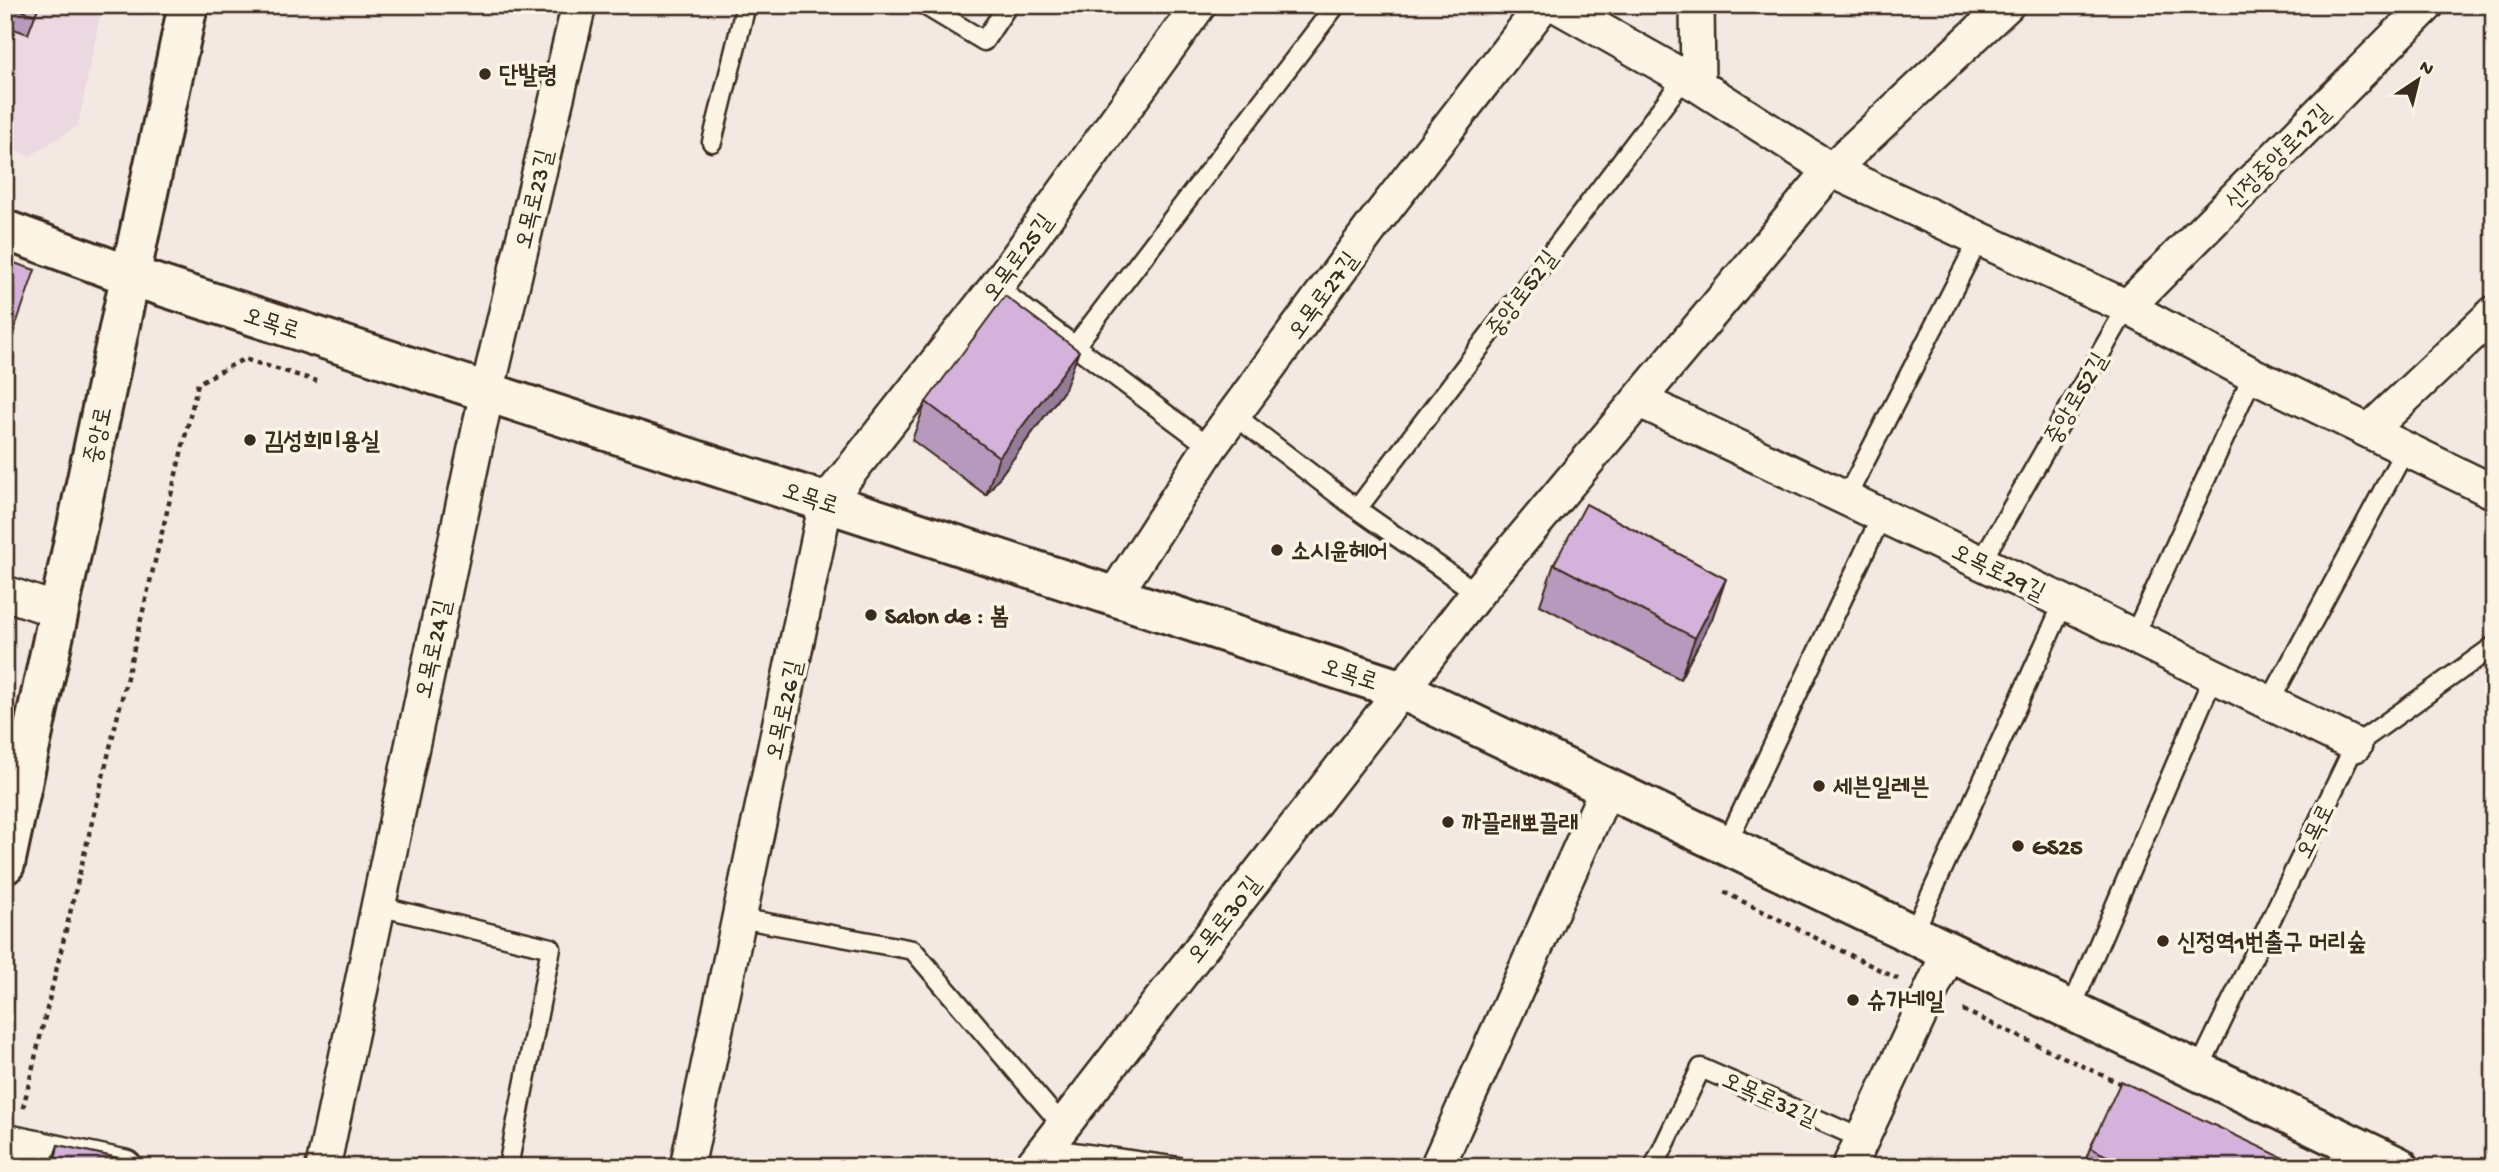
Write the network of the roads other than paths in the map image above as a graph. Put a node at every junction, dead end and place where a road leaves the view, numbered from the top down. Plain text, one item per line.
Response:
1 (188, 5) edge
2 (579, 5) edge
3 (746, 5) edge
4 (924, 5) edge
5 (1008, 5) edge
6 (1199, 5) edge
7 (1336, 5) edge
8 (1543, 5) edge
9 (1556, 5) edge
10 (1697, 5) edge
11 (2007, 5) edge
12 (2427, 5) edge
13 (1691, 81) junction
14 (712, 142) dead end
15 (1832, 170) junction
16 (5, 230) edge
17 (1979, 239) junction
18 (131, 276) junction
19 (996, 287) junction
20 (2127, 307) junction
21 (2494, 313) edge
22 (1075, 346) junction
23 (2253, 375) junction
24 (487, 392) junction
25 (1641, 401) junction
26 (1234, 415) junction
27 (2370, 430) junction
28 (1210, 447) junction
29 (2406, 448) junction
30 (2494, 492) edge
31 (1846, 498) junction
32 (826, 502) junction
33 (1357, 509) junction
34 (1882, 515) junction
35 (1981, 562) junction
36 (5, 593) edge
37 (1478, 593) junction
38 (1114, 596) junction
39 (2064, 602) junction
40 (60, 611) junction
41 (2134, 636) junction
42 (2494, 646) edge
43 (2214, 675) junction
44 (1402, 690) junction
45 (2269, 703) junction
46 (2355, 745) junction
47 (1607, 788) junction
48 (1726, 845) junction
49 (5, 864) edge
50 (378, 905) junction
51 (739, 918) junction
52 (1913, 934) junction
53 (1949, 952) junction
54 (2071, 1009) junction
55 (2198, 1071) junction
56 (10, 1142) edge
57 (1046, 1147) edge
58 (1855, 1153) edge
59 (125, 1167) edge
60 (323, 1167) edge
61 (508, 1167) edge
62 (687, 1167) edge
63 (1178, 1167) edge
64 (1437, 1167) edge
65 (1654, 1167) edge
66 (2399, 1167) edge

1 - 18 main road, 중앙로
2 - 24 street, 오목로23길
3 - 14 lane
4 - 5 lane
6 - 19 street, 오목로25길
7 - 22 lane
8 - 26 street, 오목로27길
9 - 13 street
10 - 13 street
11 - 15 street
12 - 20 street, 신정중앙로12길
13 - 15 street
13 - 33 lane, 중앙로52길
15 - 17 street
15 - 25 street
16 - 18 main road, 오목로
17 - 20 street
17 - 31 lane
18 - 24 main road, 오목로
18 - 40 main road, 중앙로
19 - 22 lane
19 - 32 street, 오목로25길
20 - 23 street
20 - 35 lane, 중앙로52길
21 - 27 street
22 - 28 lane
23 - 27 street
23 - 41 lane
24 - 32 main road, 오목로
24 - 50 street, 오목로24길
25 - 31 street, 오목로29길
25 - 37 street
26 - 28 street, 오목로27길
26 - 33 lane
27 - 29 street
28 - 38 street, 오목로27길
29 - 30 street
29 - 45 lane
31 - 34 street, 오목로29길
32 - 38 main road, 오목로
32 - 51 street, 오목로26길
33 - 37 lane
34 - 35 street, 오목로29길
34 - 48 lane
35 - 39 street, 오목로29길
36 - 40 street
37 - 44 street
38 - 44 main road, 오목로
39 - 41 street, 오목로29길
39 - 52 lane
40 - 49 main road, 중앙로
41 - 43 street, 오목로29길
42 - 46 lane, 오목로
43 - 45 street, 오목로29길
43 - 54 lane
44 - 47 main road, 오목로
44 - 57 street, 오목로30길
45 - 46 street, 오목로29길
46 - 55 lane, 오목로
47 - 48 main road, 오목로
47 - 64 street
48 - 52 main road, 오목로
50 - 60 street, 오목로24길
50 - 61 lane
51 - 57 lane
51 - 62 street, 오목로26길
52 - 53 main road, 오목로
53 - 54 main road, 오목로
53 - 58 street, 오목로32길
54 - 55 main road, 오목로
55 - 66 main road, 오목로
56 - 59 street
57 - 63 lane
58 - 65 lane, 오목로32길

